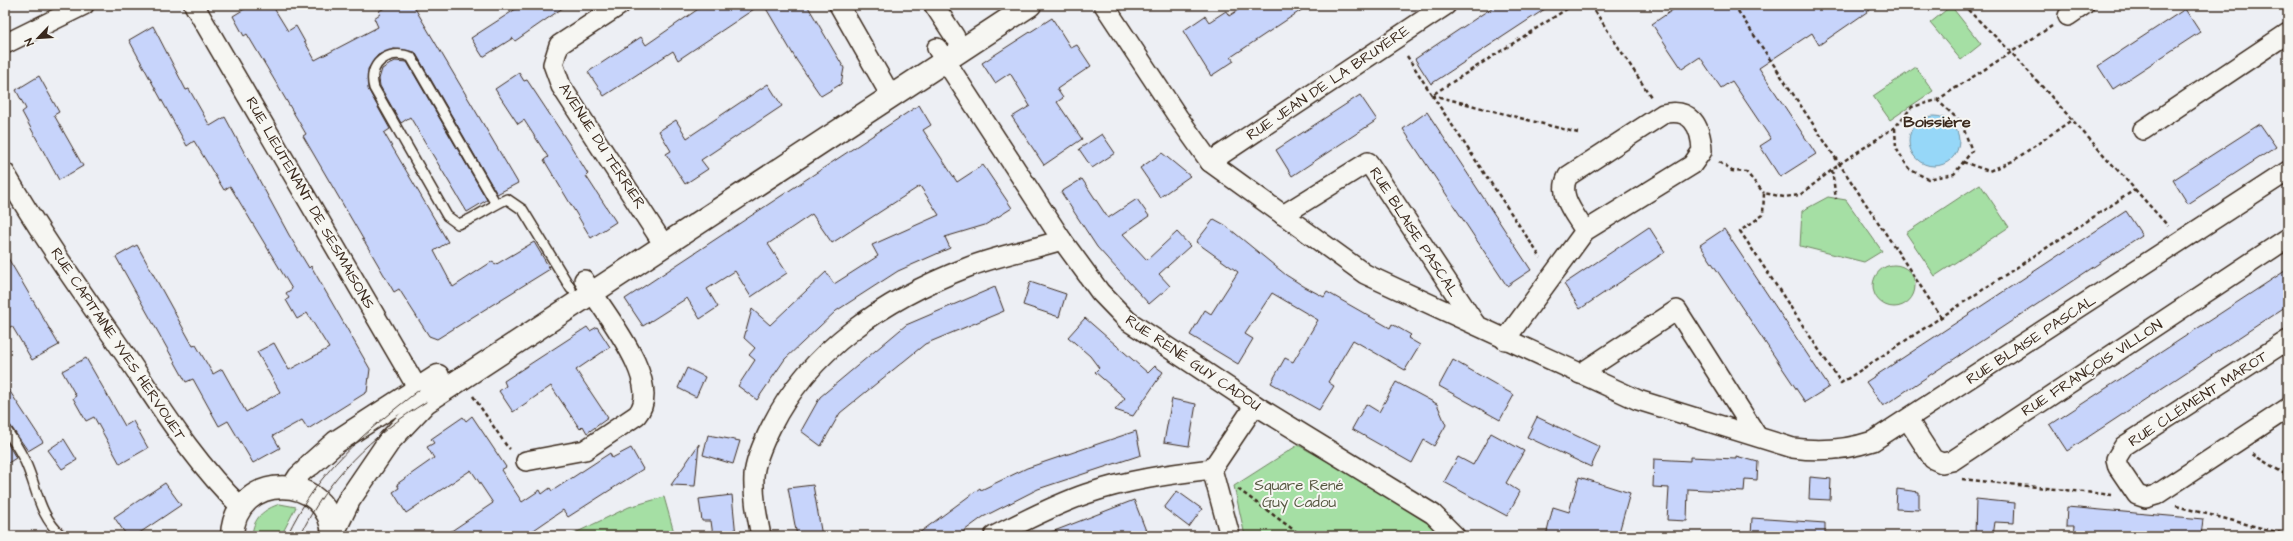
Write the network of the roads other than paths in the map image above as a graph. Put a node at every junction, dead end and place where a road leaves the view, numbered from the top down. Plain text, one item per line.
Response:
1 (84, 5) edge
2 (194, 5) edge
3 (620, 5) edge
4 (839, 5) edge
5 (934, 5) edge
6 (1002, 5) edge
7 (1030, 5) edge
8 (1104, 5) edge
9 (1446, 5) edge
10 (2084, 5) edge
11 (2068, 16) road end
12 (2288, 33) edge
13 (5, 44) edge
14 (946, 48) junction
15 (887, 90) junction
16 (2143, 130) dead end
17 (1210, 162) junction
18 (2288, 171) edge
19 (8, 184) edge
20 (496, 204) junction
21 (1283, 216) junction
22 (1585, 231) junction
23 (2288, 238) edge
24 (661, 239) junction
25 (1062, 240) junction
26 (582, 287) junction
27 (1476, 326) junction
28 (1505, 340) junction
29 (2288, 340) edge
30 (1580, 374) junction
31 (422, 396) junction
32 (1255, 405) junction
33 (2288, 408) edge
34 (1908, 420) junction
35 (5, 428) edge
36 (1757, 436) junction
37 (526, 460) road end
38 (310, 465) joint
39 (1212, 468) junction
40 (291, 487) junction
41 (242, 507) junction
42 (333, 534) edge
43 (62, 536) edge
44 (232, 536) edge
45 (761, 536) edge
46 (994, 536) edge
47 (1230, 536) edge
48 (1455, 536) edge

1 - 13 street
2 - 31 street, RUE LIEUTENANT DE SESMAISONS
3 - 24 street, AVENUE DU TERRIER
4 - 15 street
5 - 14 street, RUE RENÉ GUY CADOU
6 - 14 street
7 - 14 street
8 - 17 street, RUE BLAISE PASCAL
9 - 17 street, RUE JEAN DE LA BRUYÈRE
10 - 11 street
12 - 16 street
14 - 15 street
14 - 25 street, RUE RENÉ GUY CADOU
15 - 24 street
17 - 21 street, RUE BLAISE PASCAL
18 - 34 street, RUE BLAISE PASCAL
19 - 41 street, RUE CAPITAINE YVES HERVOUET
20 - 20 lane
20 - 26 lane
21 - 27 street, RUE BLAISE PASCAL
21 - 27 street, RUE BLAISE PASCAL
22 - 22 street
22 - 28 street
23 - 34 street, RUE FRANÇOIS VILLON
24 - 26 street
25 - 32 street, RUE RENÉ GUY CADOU
25 - 45 street
26 - 31 street
26 - 31 street
26 - 37 street
27 - 28 street, RUE BLAISE PASCAL
28 - 30 street, RUE BLAISE PASCAL
29 - 33 street, RUE CLÉMENT MAROT
30 - 36 street, RUE BLAISE PASCAL
30 - 36 street
31 - 38 street
31 - 42 street
32 - 39 street
32 - 48 street, RUE RENÉ GUY CADOU
34 - 36 street, RUE BLAISE PASCAL
35 - 43 lane
38 - 40 street
39 - 46 street
39 - 47 street
40 - 41 street
40 - 42 street
41 - 44 street

